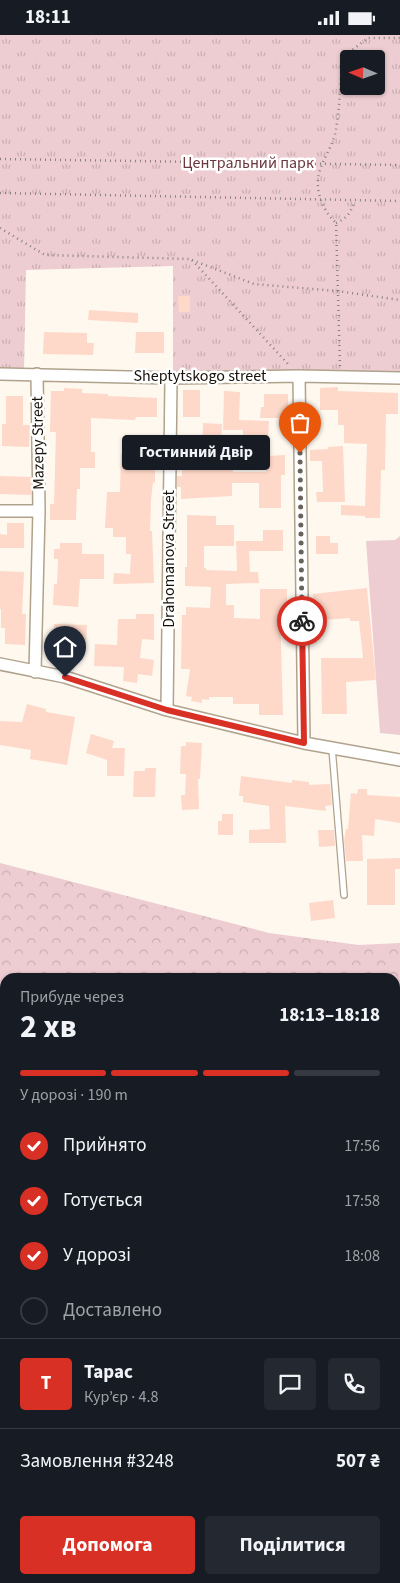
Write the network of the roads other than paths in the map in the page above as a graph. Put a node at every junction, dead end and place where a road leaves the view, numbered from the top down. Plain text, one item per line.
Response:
1 (0, 374) edge
2 (37, 374) junction
3 (299, 376) junction
4 (171, 378) junction
5 (400, 378) edge
6 (0, 511) edge
7 (39, 511) junction
8 (0, 664) edge
9 (35, 672) junction
10 (167, 710) junction
11 (304, 743) junction
12 (332, 748) junction
13 (400, 760) edge
14 (344, 895) dead end

1 - 2 street, Sheptytskogo street
2 - 4 street, Sheptytskogo street
2 - 7 street, Mazepy Street
3 - 4 street, Sheptytskogo street
3 - 5 street, Sheptytskogo street
3 - 11 street
4 - 10 street, Drahomanova Street
6 - 7 street, Mazepy Street
7 - 9 street, Mazepy Street
8 - 9 street
9 - 10 street
10 - 11 street
11 - 12 street
12 - 13 street
12 - 14 lane

